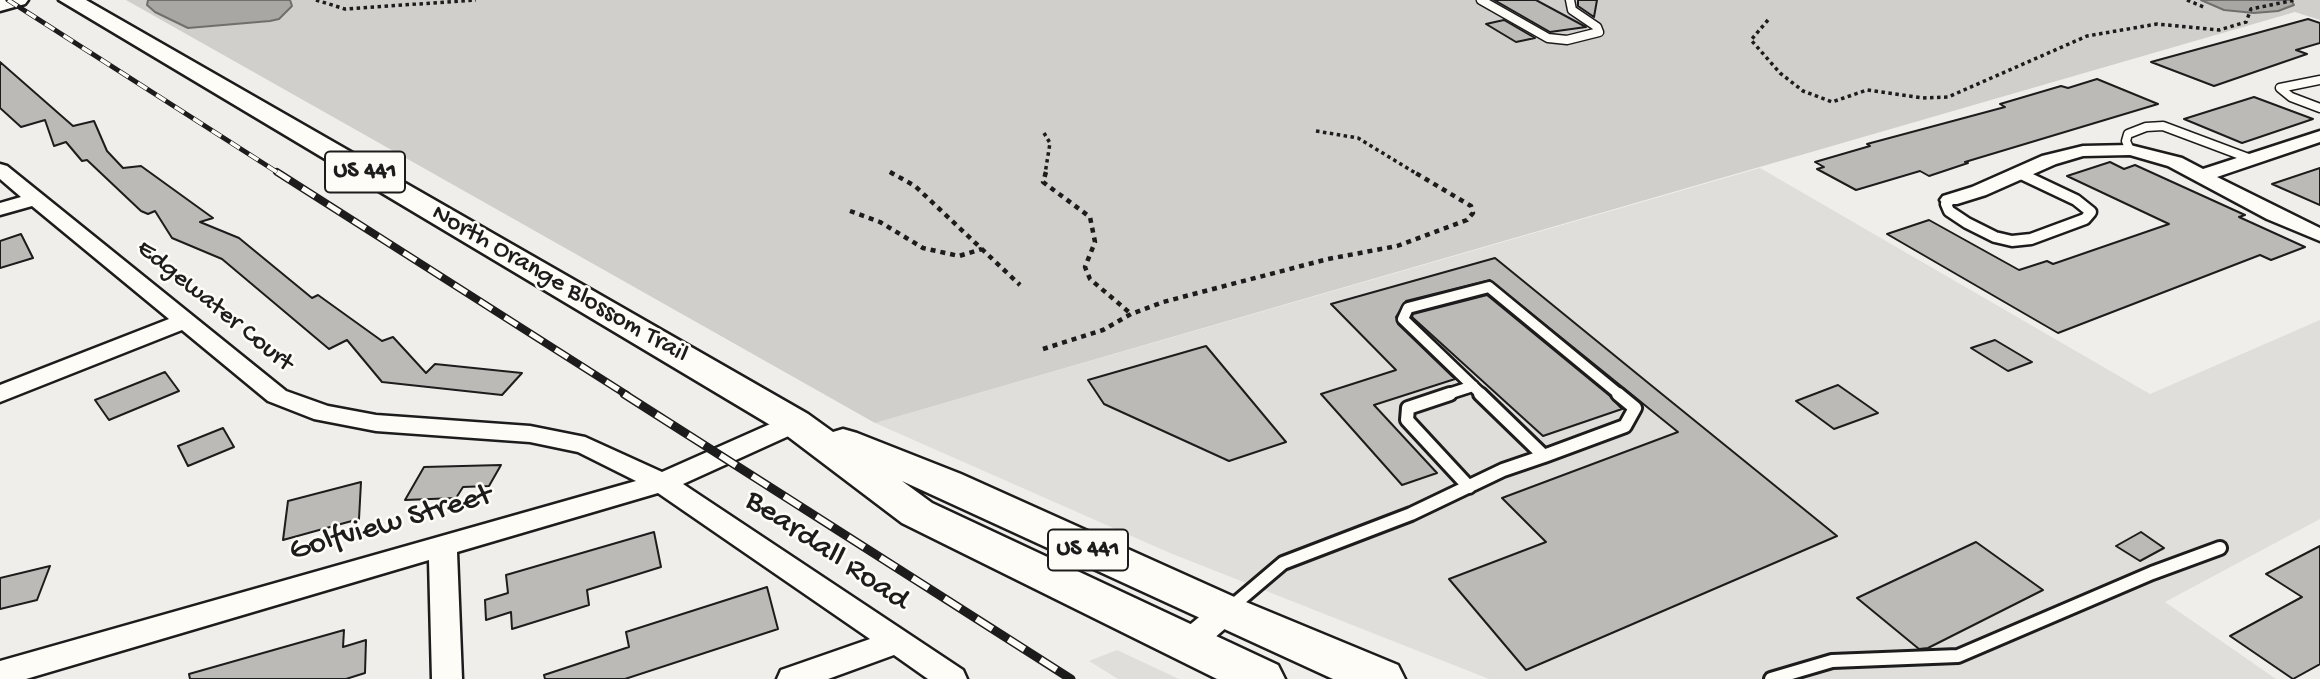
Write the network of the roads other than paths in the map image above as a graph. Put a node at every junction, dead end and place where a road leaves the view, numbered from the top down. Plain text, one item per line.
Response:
1 (19, 0) edge
2 (70, 0) edge
3 (1481, 0) edge
4 (1570, 0) edge
5 (0, 6) edge
6 (2320, 80) edge
7 (2320, 108) edge
8 (2320, 136) edge
9 (2130, 150) junction
10 (2250, 159) junction
11 (0, 170) edge
12 (2018, 173) junction
13 (2204, 175) junction
14 (36, 199) junction
15 (1950, 200) joint
16 (0, 209) edge
17 (2320, 235) edge
18 (186, 320) junction
19 (1473, 386) junction
20 (0, 394) edge
21 (795, 422) junction
22 (1544, 456) junction
23 (662, 483) junction
24 (1469, 487) junction
25 (443, 547) junction
26 (2220, 548) dead end
27 (1225, 612) junction
28 (897, 642) junction
29 (1186, 645) junction
30 (0, 674) edge
31 (447, 679) edge
32 (792, 679) edge
33 (952, 679) edge
34 (1261, 679) edge
35 (1381, 679) edge
36 (1771, 679) edge

1 - 5 street
2 - 21 main road, North Orange Blossom Trail / US 441
3 - 4 lane
6 - 7 lane
8 - 10 street
9 - 10 lane
9 - 12 street
9 - 13 street
10 - 13 street
11 - 14 street, Edgewater Court
12 - 15 street
12 - 15 lane
13 - 17 street
14 - 16 street
14 - 18 street, Edgewater Court
18 - 20 street
18 - 23 street, Edgewater Court
19 - 22 lane
19 - 22 lane
19 - 24 lane
21 - 23 street, Golfview Street
21 - 27 main road, North Orange Blossom Trail / US 441
21 - 29 main road, North Orange Blossom Trail / US 441
22 - 24 lane
23 - 25 street, Golfview Street
23 - 28 street, Beardall Road
24 - 27 lane
25 - 30 street, Golfview Street
25 - 31 street
26 - 36 lane
27 - 29 street
27 - 35 main road, North Orange Blossom Trail / US 441
28 - 32 street
28 - 33 street, Beardall Road
29 - 34 main road, North Orange Blossom Trail / US 441

